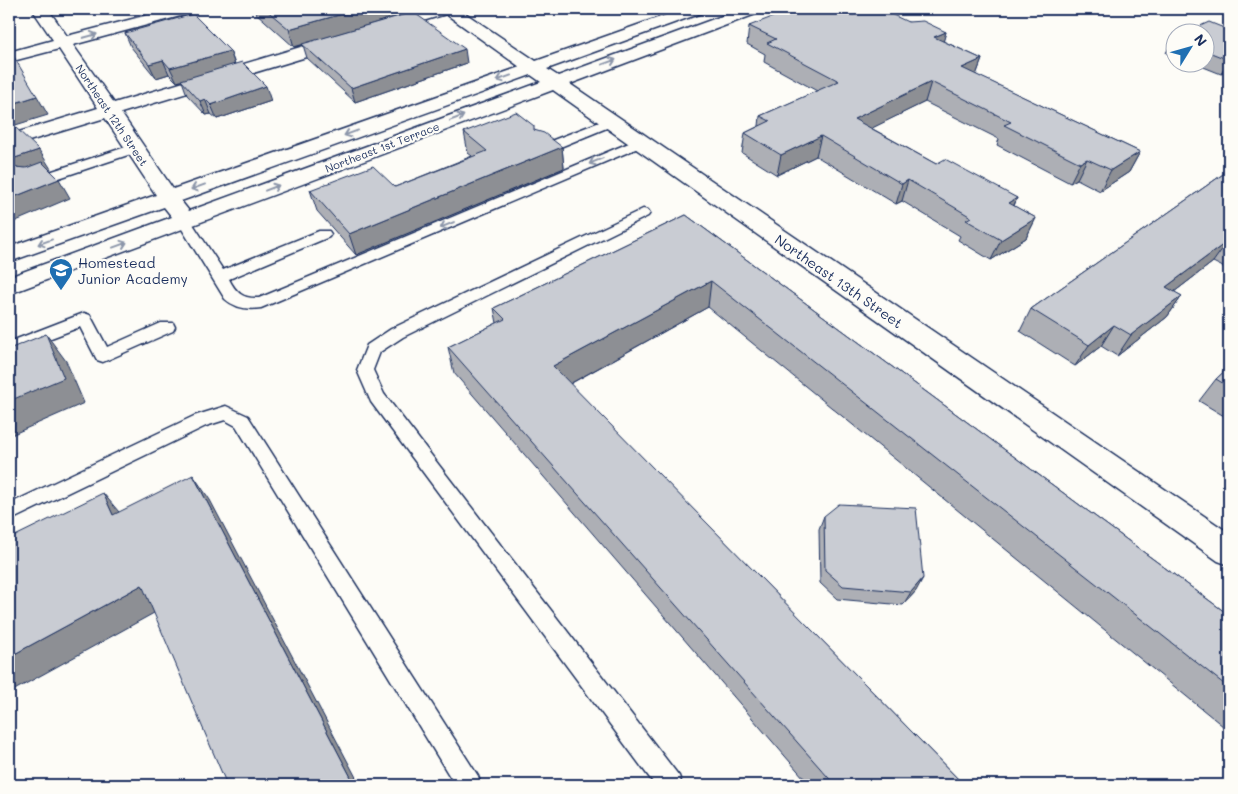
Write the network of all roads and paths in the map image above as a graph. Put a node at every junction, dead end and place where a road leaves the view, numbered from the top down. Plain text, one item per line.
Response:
1 (40, 9) edge
2 (129, 9) edge
3 (189, 9) edge
4 (448, 9) edge
5 (698, 9) edge
6 (755, 9) edge
7 (854, 9) edge
8 (51, 35) junction
9 (910, 35) edge
10 (9, 57) edge
11 (533, 68) junction
12 (553, 82) junction
13 (109, 110) junction
14 (610, 122) junction
15 (9, 141) edge
16 (641, 142) junction
17 (135, 148) junction
18 (543, 149) edge
19 (33, 182) edge
20 (169, 198) junction
21 (644, 213) dead end
22 (184, 221) junction
23 (324, 234) dead end
24 (9, 256) edge
25 (220, 276) junction
26 (9, 286) edge
27 (167, 327) dead end
28 (9, 348) edge
29 (9, 513) edge
30 (1229, 551) edge
31 (469, 785) edge
32 (670, 785) edge

1 - 8 street, Northeast 12th Street
2 - 8 street
8 -> 3 street
4 - 11 street, Northeast 13th Street
4 - 13 street
5 - 11 street, Northeast 1st Terrace
12 -> 6 street, Northeast 1st Terrace
7 - 9 street
8 - 10 street
8 - 13 street, Northeast 12th Street
11 - 12 street, Northeast 13th Street
11 -> 20 street, Northeast 1st Terrace
12 - 14 street, Northeast 13th Street
22 -> 12 street, Northeast 1st Terrace
13 - 15 street
13 - 17 street, Northeast 12th Street
14 - 16 street, Northeast 13th Street
14 - 18 lane
16 -> 25 lane
16 - 30 street, Northeast 13th Street
17 - 19 lane
17 - 20 street, Northeast 12th Street
20 - 22 street, Northeast 12th Street
20 -> 24 street, Northeast 1st Terrace
21 - 32 lane
22 - 25 lane
26 -> 22 street, Northeast 1st Terrace
23 - 25 lane
27 - 28 lane
29 - 31 lane

